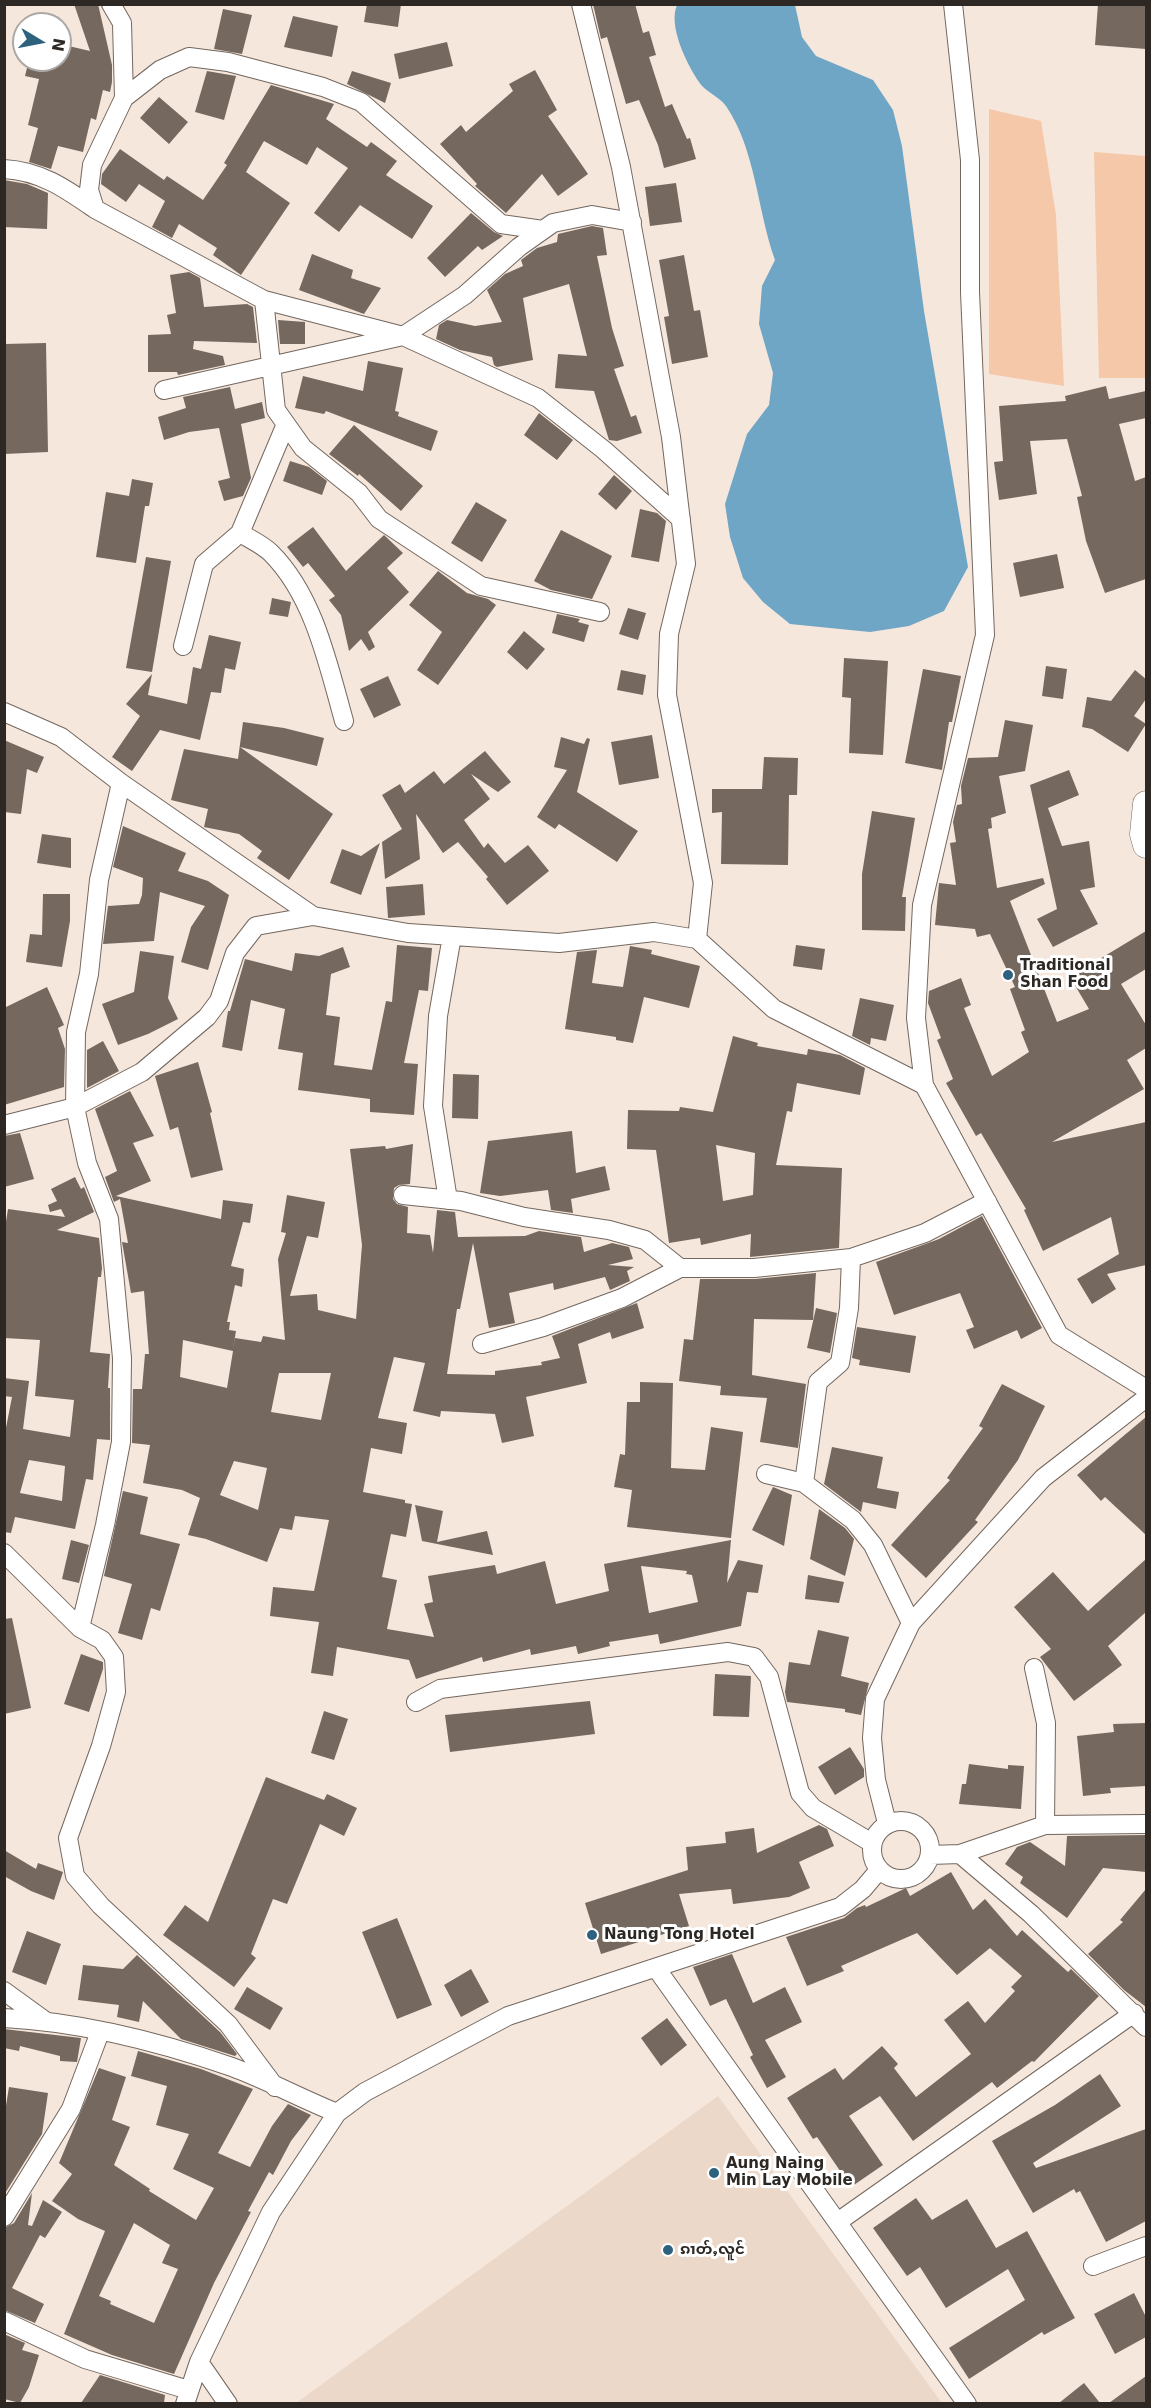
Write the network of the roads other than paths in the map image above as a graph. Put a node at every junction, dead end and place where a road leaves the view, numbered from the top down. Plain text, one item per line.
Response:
1 (581, 4) edge
2 (953, 4) edge
3 (117, 8) edge
4 (124, 98) junction
5 (4, 169) edge
6 (95, 209) junction
7 (632, 222) junction
8 (543, 230) junction
9 (264, 300) junction
10 (403, 336) junction
11 (271, 365) junction
12 (164, 390) dead end
13 (286, 424) junction
14 (681, 519) junction
15 (240, 533) junction
16 (600, 612) dead end
17 (183, 646) dead end
18 (4, 712) edge
19 (344, 721) dead end
20 (120, 783) junction
21 (1146, 804) edge
22 (1146, 845) edge
23 (313, 916) junction
24 (452, 936) junction
25 (697, 939) junction
26 (924, 1085) junction
27 (75, 1107) junction
28 (4, 1125) edge
29 (403, 1195) dead end
30 (448, 1200) junction
31 (987, 1201) junction
32 (851, 1258) junction
33 (680, 1268) junction
34 (482, 1344) dead end
35 (1146, 1389) edge
36 (1146, 1398) edge
37 (766, 1474) dead end
38 (804, 1483) junction
39 (4, 1553) edge
40 (910, 1623) junction
41 (80, 1628) junction
42 (1034, 1668) dead end
43 (416, 1702) dead end
44 (887, 1823) junction
45 (1146, 1824) edge
46 (1045, 1825) junction
47 (872, 1843) junction
48 (960, 1854) junction
49 (930, 1855) junction
50 (879, 1870) junction
51 (656, 1968) junction
52 (4, 1990) edge
53 (1134, 2013) junction
54 (4, 2018) edge
55 (46, 2022) junction
56 (1146, 2027) edge
57 (100, 2032) junction
58 (275, 2087) junction
59 (337, 2113) junction
60 (4, 2217) edge
61 (839, 2221) junction
62 (1146, 2246) edge
63 (1093, 2266) dead end
64 (4, 2320) edge
65 (199, 2362) junction
66 (187, 2397) edge
67 (228, 2403) edge
68 (967, 2403) edge

1 - 7 street
2 - 26 street
3 - 4 street
4 - 6 street
4 - 8 street
5 - 6 street
6 - 9 street
7 - 8 street
7 - 14 street
8 - 10 street
9 - 10 street
9 - 11 street
10 - 11 street
10 - 14 street
11 - 12 street
11 - 13 street
13 - 15 street
13 - 16 street
14 - 25 street
15 - 17 street
15 - 19 street
18 - 20 street
20 - 23 street
20 - 27 street
21 - 22 street
23 - 24 street
23 - 27 street
24 - 25 street
24 - 30 street
25 - 26 street
26 - 31 street
27 - 28 street
27 - 41 street
29 - 30 street
30 - 33 street
31 - 32 street
31 - 35 street
32 - 33 street
32 - 38 street
33 - 34 street
36 - 40 street
37 - 38 street
38 - 40 street
39 - 41 street
40 - 44 street
41 - 58 street
42 - 46 street
43 - 47 street
44 - 47 street
44 - 49 street
45 - 46 street
46 - 48 street
47 - 50 street
48 - 49 street
48 - 53 street
49 - 50 street
50 - 51 street
51 - 59 street
51 - 61 street
52 - 55 street
53 - 56 street
53 - 61 street
54 - 55 street
55 - 57 street
57 - 58 street
57 - 60 street
58 - 59 street
59 - 65 street
61 - 68 street
62 - 63 street
64 - 66 street
65 - 66 street
65 - 67 street

